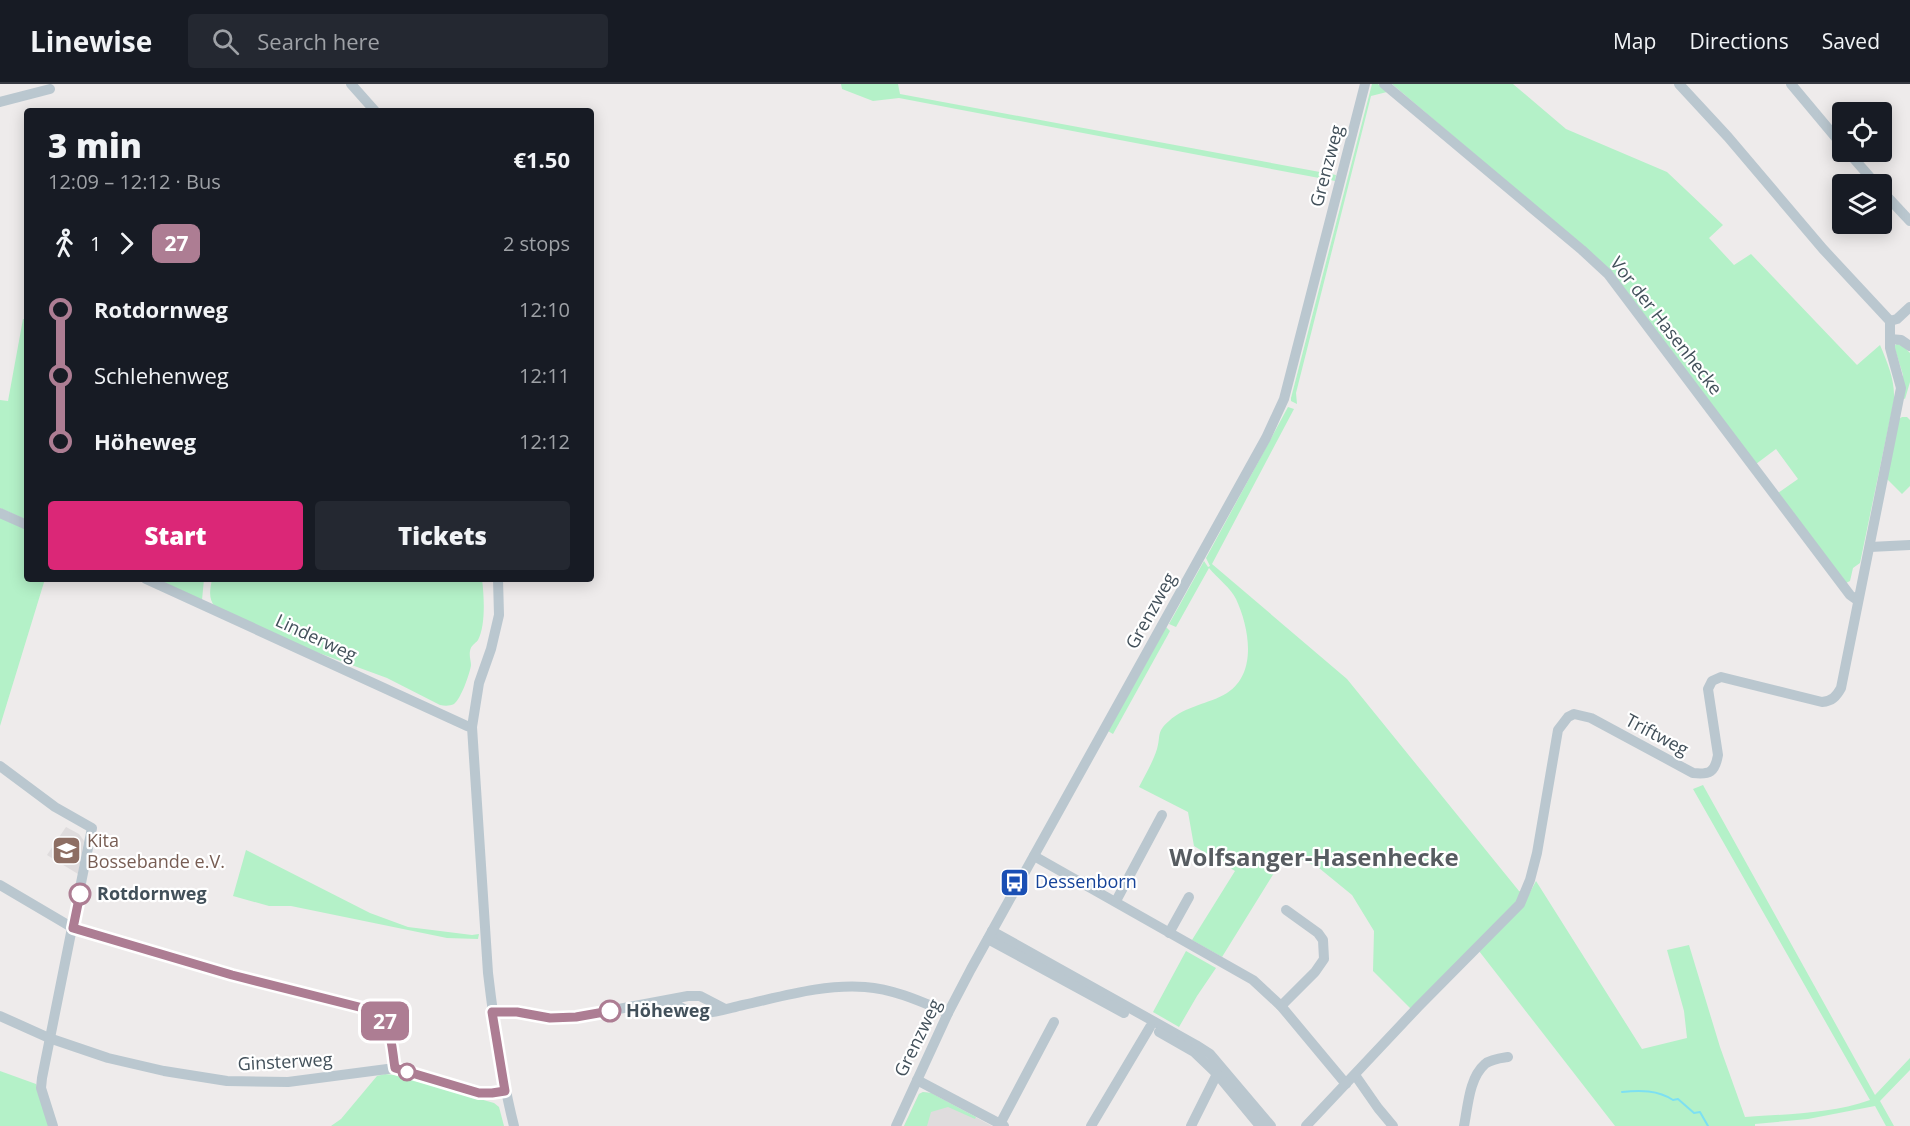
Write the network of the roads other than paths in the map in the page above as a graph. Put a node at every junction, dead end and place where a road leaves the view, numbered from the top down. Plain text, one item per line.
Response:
1 (351, 84) edge
2 (1365, 84) edge
3 (1384, 84) edge
4 (1679, 84) edge
5 (1791, 84) edge
6 (50, 88) dead end
7 (0, 102) edge
8 (372, 108) edge
9 (1832, 133) edge
10 (1857, 162) edge
11 (1867, 174) edge
12 (1892, 202) edge
13 (1910, 221) edge
14 (1910, 308) edge
15 (1890, 321) junction
16 (1890, 339) junction
17 (1910, 346) edge
18 (0, 513) edge
19 (24, 524) edge
20 (1910, 545) edge
21 (1870, 547) junction
22 (153, 582) edge
23 (498, 582) edge
24 (1857, 600) junction
25 (472, 727) junction
26 (0, 766) edge
27 (1162, 815) dead end
28 (1034, 856) junction
29 (0, 885) edge
30 (1189, 897) dead end
31 (1116, 901) junction
32 (1286, 910) dead end
33 (73, 928) junction
34 (1169, 933) junction
35 (990, 935) junction
36 (669, 1000) junction
37 (1281, 1006) junction
38 (725, 1009) junction
39 (492, 1012) junction
40 (948, 1013) junction
41 (0, 1016) edge
42 (1054, 1022) dead end
43 (1150, 1027) junction
44 (49, 1038) junction
45 (1508, 1057) dead end
46 (395, 1068) junction
47 (1217, 1074) junction
48 (1355, 1075) junction
49 (916, 1080) junction
50 (1346, 1084) junction
51 (505, 1091) junction
52 (1002, 1125) edge
53 (53, 1126) edge
54 (514, 1126) edge
55 (896, 1126) edge
56 (1091, 1126) edge
57 (1191, 1126) edge
58 (1260, 1126) edge
59 (1271, 1126) edge
60 (1306, 1126) edge
61 (1393, 1126) edge
62 (1464, 1126) edge

1 - 8 street
2 - 28 street, Grenzweg
3 - 24 street, Vor der Hasenhecke
4 - 15 street
5 - 9 street
6 - 7 street
10 - 11 street
12 - 13 street
14 - 15 street
15 - 16 street, Triftweg
16 - 17 street
16 - 21 street, Triftweg
18 - 19 street
20 - 21 street
21 - 24 street, Triftweg
22 - 25 street, Linderweg
23 - 25 street
24 - 48 street, Triftweg
25 - 39 street
26 - 33 street
27 - 31 street
28 - 31 street
28 - 35 street, Grenzweg
29 - 33 street
30 - 34 street
31 - 34 street
32 - 37 street
33 - 44 street
33 - 46 street
34 - 37 street
35 - 40 street, Grenzweg
35 - 43 street
35 - 59 street
36 - 38 street
36 - 38 street
36 - 39 street
37 - 50 street
38 - 40 street
39 - 51 street
40 - 49 street, Grenzweg
41 - 44 street, Ginsterweg
42 - 52 street
43 - 47 street
43 - 56 street
44 - 46 street, Ginsterweg
44 - 53 street
45 - 62 street
46 - 51 street, Ginsterweg
47 - 57 street
47 - 58 street
48 - 50 street, Triftweg
48 - 61 street
49 - 52 street
49 - 55 street, Grenzweg
50 - 60 street, Triftweg
51 - 54 street

